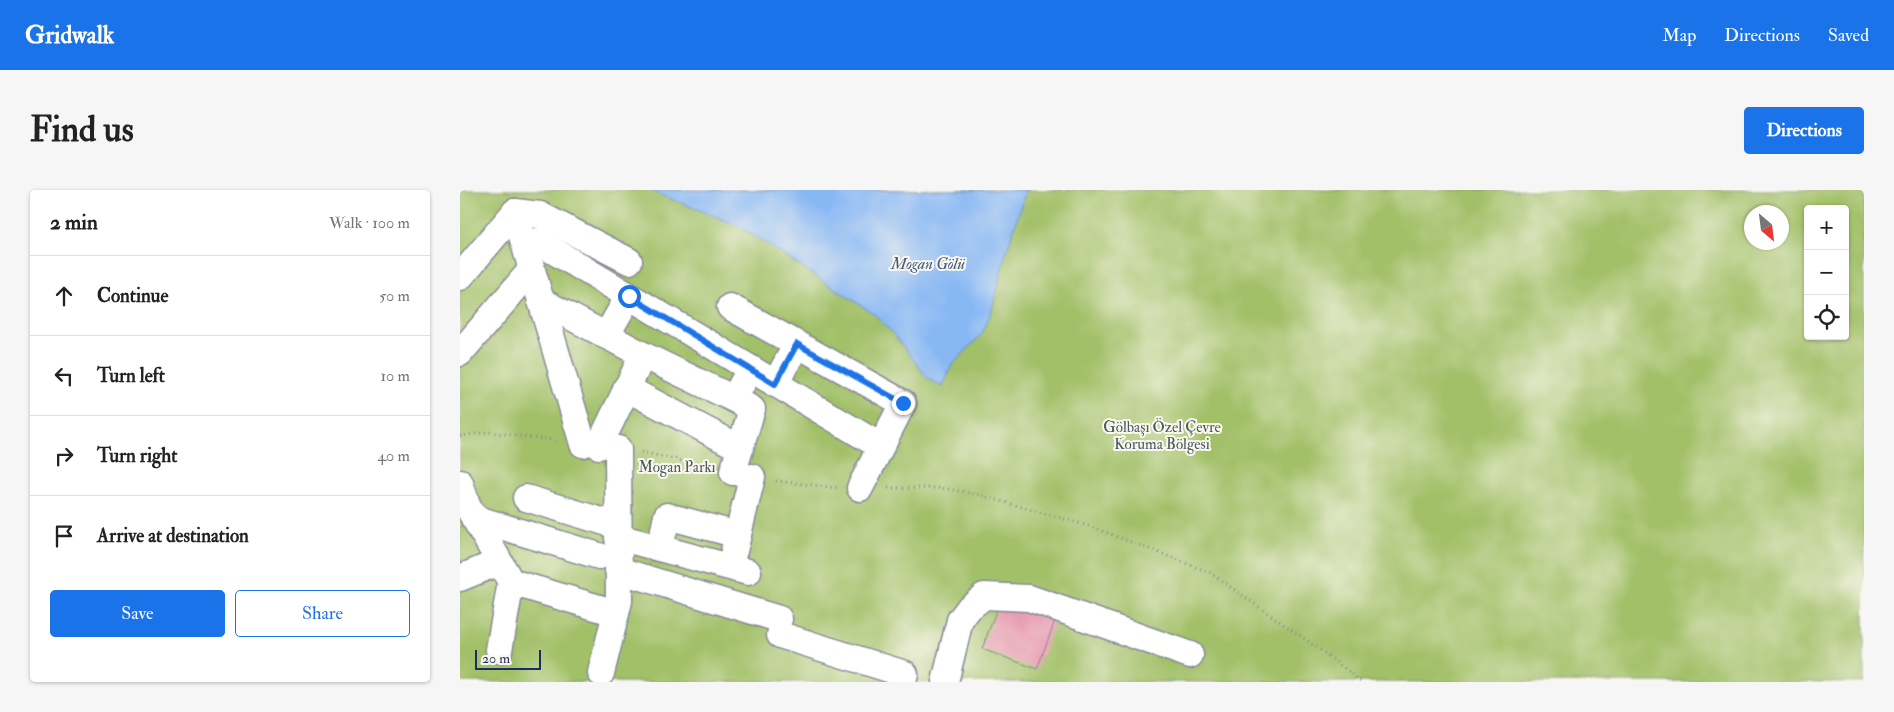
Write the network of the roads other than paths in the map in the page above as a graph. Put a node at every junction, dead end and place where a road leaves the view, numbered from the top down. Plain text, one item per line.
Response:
1 (530, 227) junction
2 (629, 260) dead end
3 (532, 269) junction
4 (460, 277) edge
5 (629, 296) junction
6 (541, 301) junction
7 (730, 307) dead end
8 (606, 336) junction
9 (797, 344) junction
10 (460, 354) edge
11 (643, 355) junction
12 (750, 369) junction
13 (775, 384) junction
14 (626, 388) junction
15 (734, 399) junction
16 (880, 446) junction
17 (600, 447) junction
18 (741, 466) junction
19 (460, 483) edge
20 (860, 488) road end
21 (526, 498) dead end
22 (468, 512) edge
23 (618, 532) junction
24 (738, 535) junction
25 (660, 548) junction
26 (609, 563) junction
27 (505, 572) junction
28 (460, 578) edge
29 (616, 613) junction
30 (499, 650) dead end
31 (1190, 655) dead end
32 (601, 673) dead end
33 (903, 682) edge
34 (945, 682) edge

1 - 2 street
1 - 3 street
1 - 4 street
1 - 5 street
3 - 6 street
3 - 10 street
5 - 8 street
5 - 12 street
6 - 8 street
6 - 17 street
7 - 9 street
8 - 11 street
9 - 13 street
9 - 16 street
11 - 14 street
11 - 15 street
12 - 13 street
12 - 15 street
13 - 16 street
14 - 17 street
14 - 18 street
15 - 18 street
16 - 20 street
17 - 23 street
18 - 24 street
19 - 22 street
21 - 23 street
22 - 26 street
22 - 27 street
23 - 25 street
23 - 26 street
24 - 25 street
24 - 25 street
26 - 29 street
26 - 33 street
27 - 28 street
27 - 29 street
27 - 30 street
29 - 32 street
31 - 34 street

